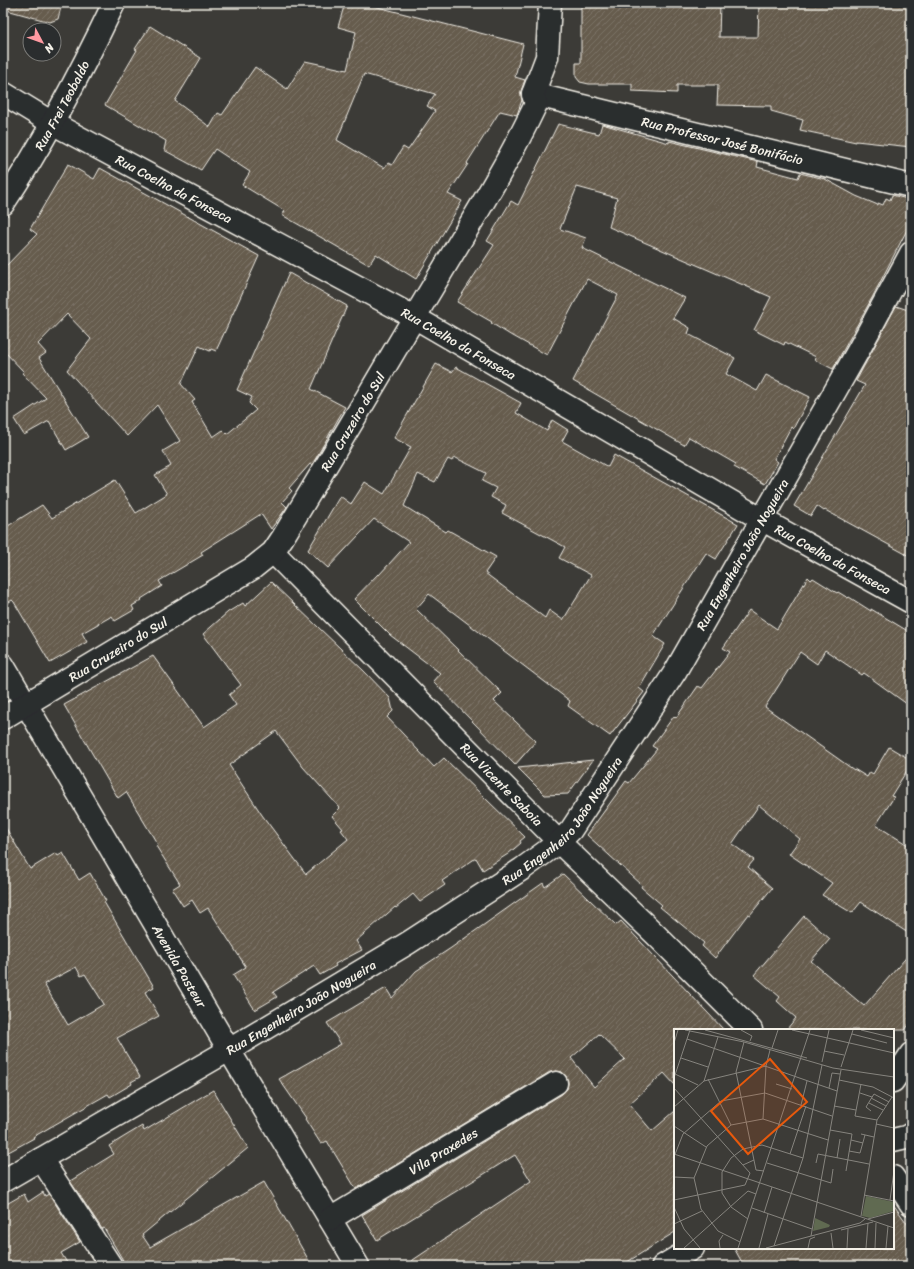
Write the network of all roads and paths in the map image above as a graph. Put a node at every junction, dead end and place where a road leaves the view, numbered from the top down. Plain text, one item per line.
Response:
1 (114, 3) edge
2 (550, 3) edge
3 (3, 93) edge
4 (533, 94) junction
5 (52, 123) junction
6 (911, 186) edge
7 (3, 204) edge
8 (911, 253) edge
9 (414, 317) junction
10 (762, 518) junction
11 (272, 552) junction
12 (911, 602) edge
13 (3, 665) edge
14 (27, 704) junction
15 (3, 718) edge
16 (559, 842) junction
17 (750, 1029) edge
18 (229, 1050) junction
19 (911, 1054) edge
20 (894, 1080) edge
21 (556, 1083) dead end
22 (911, 1134) edge
23 (894, 1140) edge
24 (41, 1159) junction
25 (894, 1178) edge
26 (3, 1181) edge
27 (911, 1204) edge
28 (330, 1219) junction
29 (691, 1249) edge
30 (111, 1266) edge
31 (358, 1266) edge
32 (663, 1266) edge

1 - 5 street, Rua Frei Teobaldo
2 - 4 street, Rua Cruzeiro do Sul
3 - 5 street, Rua Coelho da Fonseca
4 - 6 street, Rua Professor José Bonifácio
4 - 9 street, Rua Cruzeiro do Sul
5 - 7 street, Rua Frei Teobaldo
5 - 9 street, Rua Coelho da Fonseca
8 - 10 street, Rua Engenheiro João Nogueira
9 - 10 street, Rua Coelho da Fonseca
9 - 11 street, Rua Cruzeiro do Sul
10 - 12 street, Rua Coelho da Fonseca
10 - 16 street, Rua Engenheiro João Nogueira
11 - 14 street, Rua Cruzeiro do Sul
11 - 16 street, Rua Vicente Saboia
13 - 14 street, Avenida Pasteur
14 - 15 street, Rua Cruzeiro do Sul
14 - 18 street, Avenida Pasteur
16 - 17 street, Rua Vicente Saboia
16 - 18 street, Rua Engenheiro João Nogueira
18 - 24 street, Rua Engenheiro João Nogueira
18 - 28 street, Avenida Pasteur
19 - 20 street
21 - 28 street, Vila Praxedes
22 - 23 street
24 - 26 street, Rua Engenheiro João Nogueira
24 - 30 street
25 - 27 street
28 - 31 street, Avenida Pasteur
29 - 32 street

